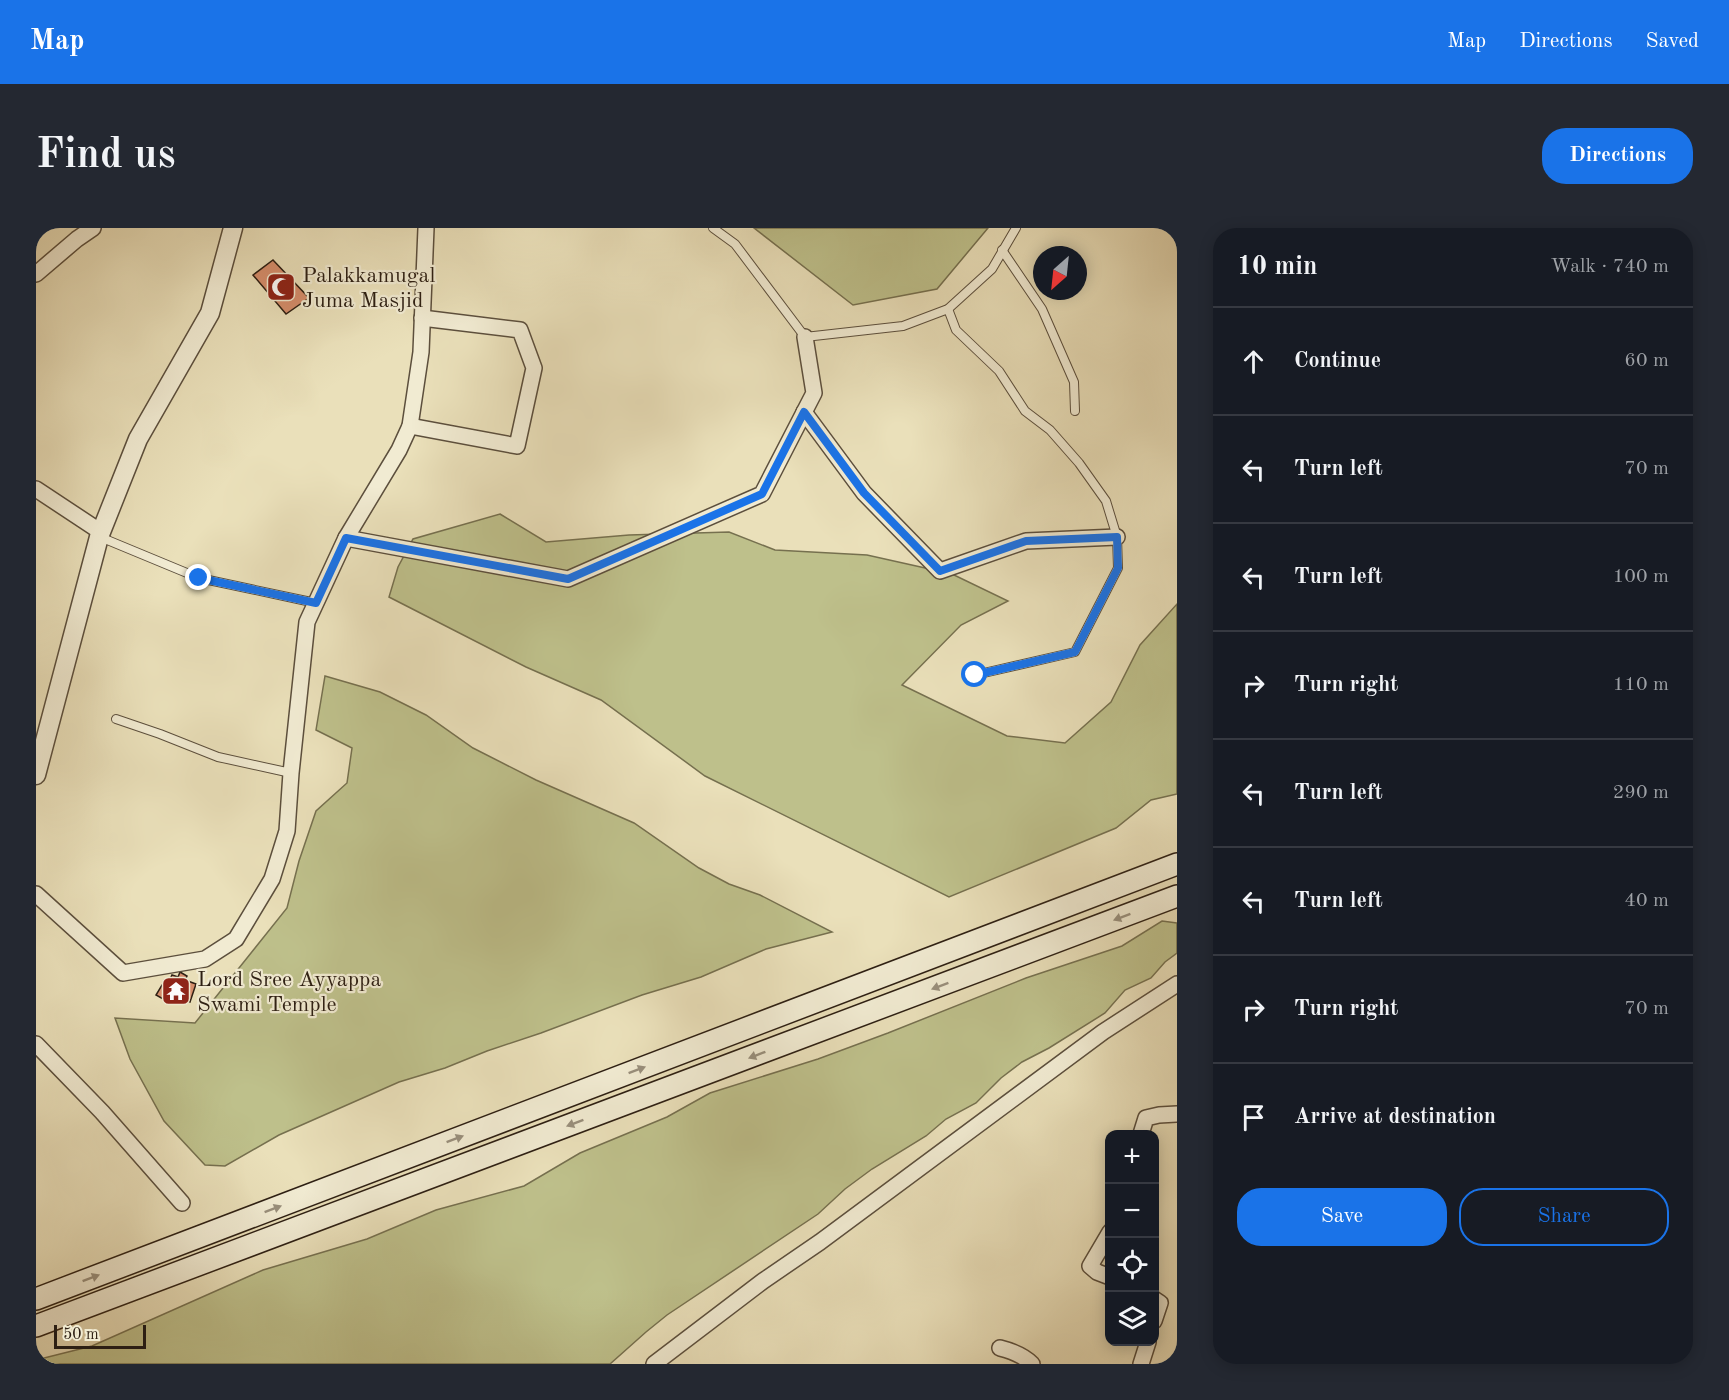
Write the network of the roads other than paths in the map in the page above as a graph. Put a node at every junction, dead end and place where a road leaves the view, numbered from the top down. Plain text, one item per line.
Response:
1 (93, 228) edge
2 (232, 228) edge
3 (426, 228) edge
4 (712, 228) edge
5 (1017, 228) edge
6 (1002, 250) junction
7 (36, 274) edge
8 (948, 309) junction
9 (422, 318) junction
10 (805, 338) junction
11 (1075, 411) dead end
12 (804, 412) junction
13 (410, 426) junction
14 (36, 489) edge
15 (100, 534) junction
16 (1117, 537) junction
17 (346, 538) junction
18 (316, 603) junction
19 (975, 675) dead end
20 (116, 719) dead end
21 (291, 773) junction
22 (36, 775) edge
23 (1177, 864) edge
24 (36, 894) edge
25 (1177, 897) edge
26 (1177, 984) edge
27 (36, 1044) edge
28 (1177, 1114) edge
29 (1142, 1130) edge
30 (182, 1203) dead end
31 (1105, 1240) edge
32 (1105, 1275) edge
33 (36, 1299) edge
34 (36, 1326) edge
35 (1146, 1346) edge
36 (1000, 1348) dead end
37 (654, 1364) edge
38 (1032, 1364) edge
39 (1141, 1364) edge

1 - 7 street
2 - 15 street
3 - 9 street
4 - 10 lane
5 - 6 lane
6 - 8 lane
6 - 11 lane
8 - 10 lane
8 - 16 lane
9 - 13 street
9 - 13 street
10 - 12 street
12 - 16 street
12 - 17 street
13 - 17 street
14 - 15 street
15 - 18 lane
15 - 22 street
16 - 19 lane
17 - 18 street
18 - 21 street
20 - 21 lane
21 - 24 street
33 -> 23 main road
25 -> 34 main road
26 - 37 street
27 - 30 street
28 - 29 street
31 - 32 street
35 - 39 street
36 - 38 street

